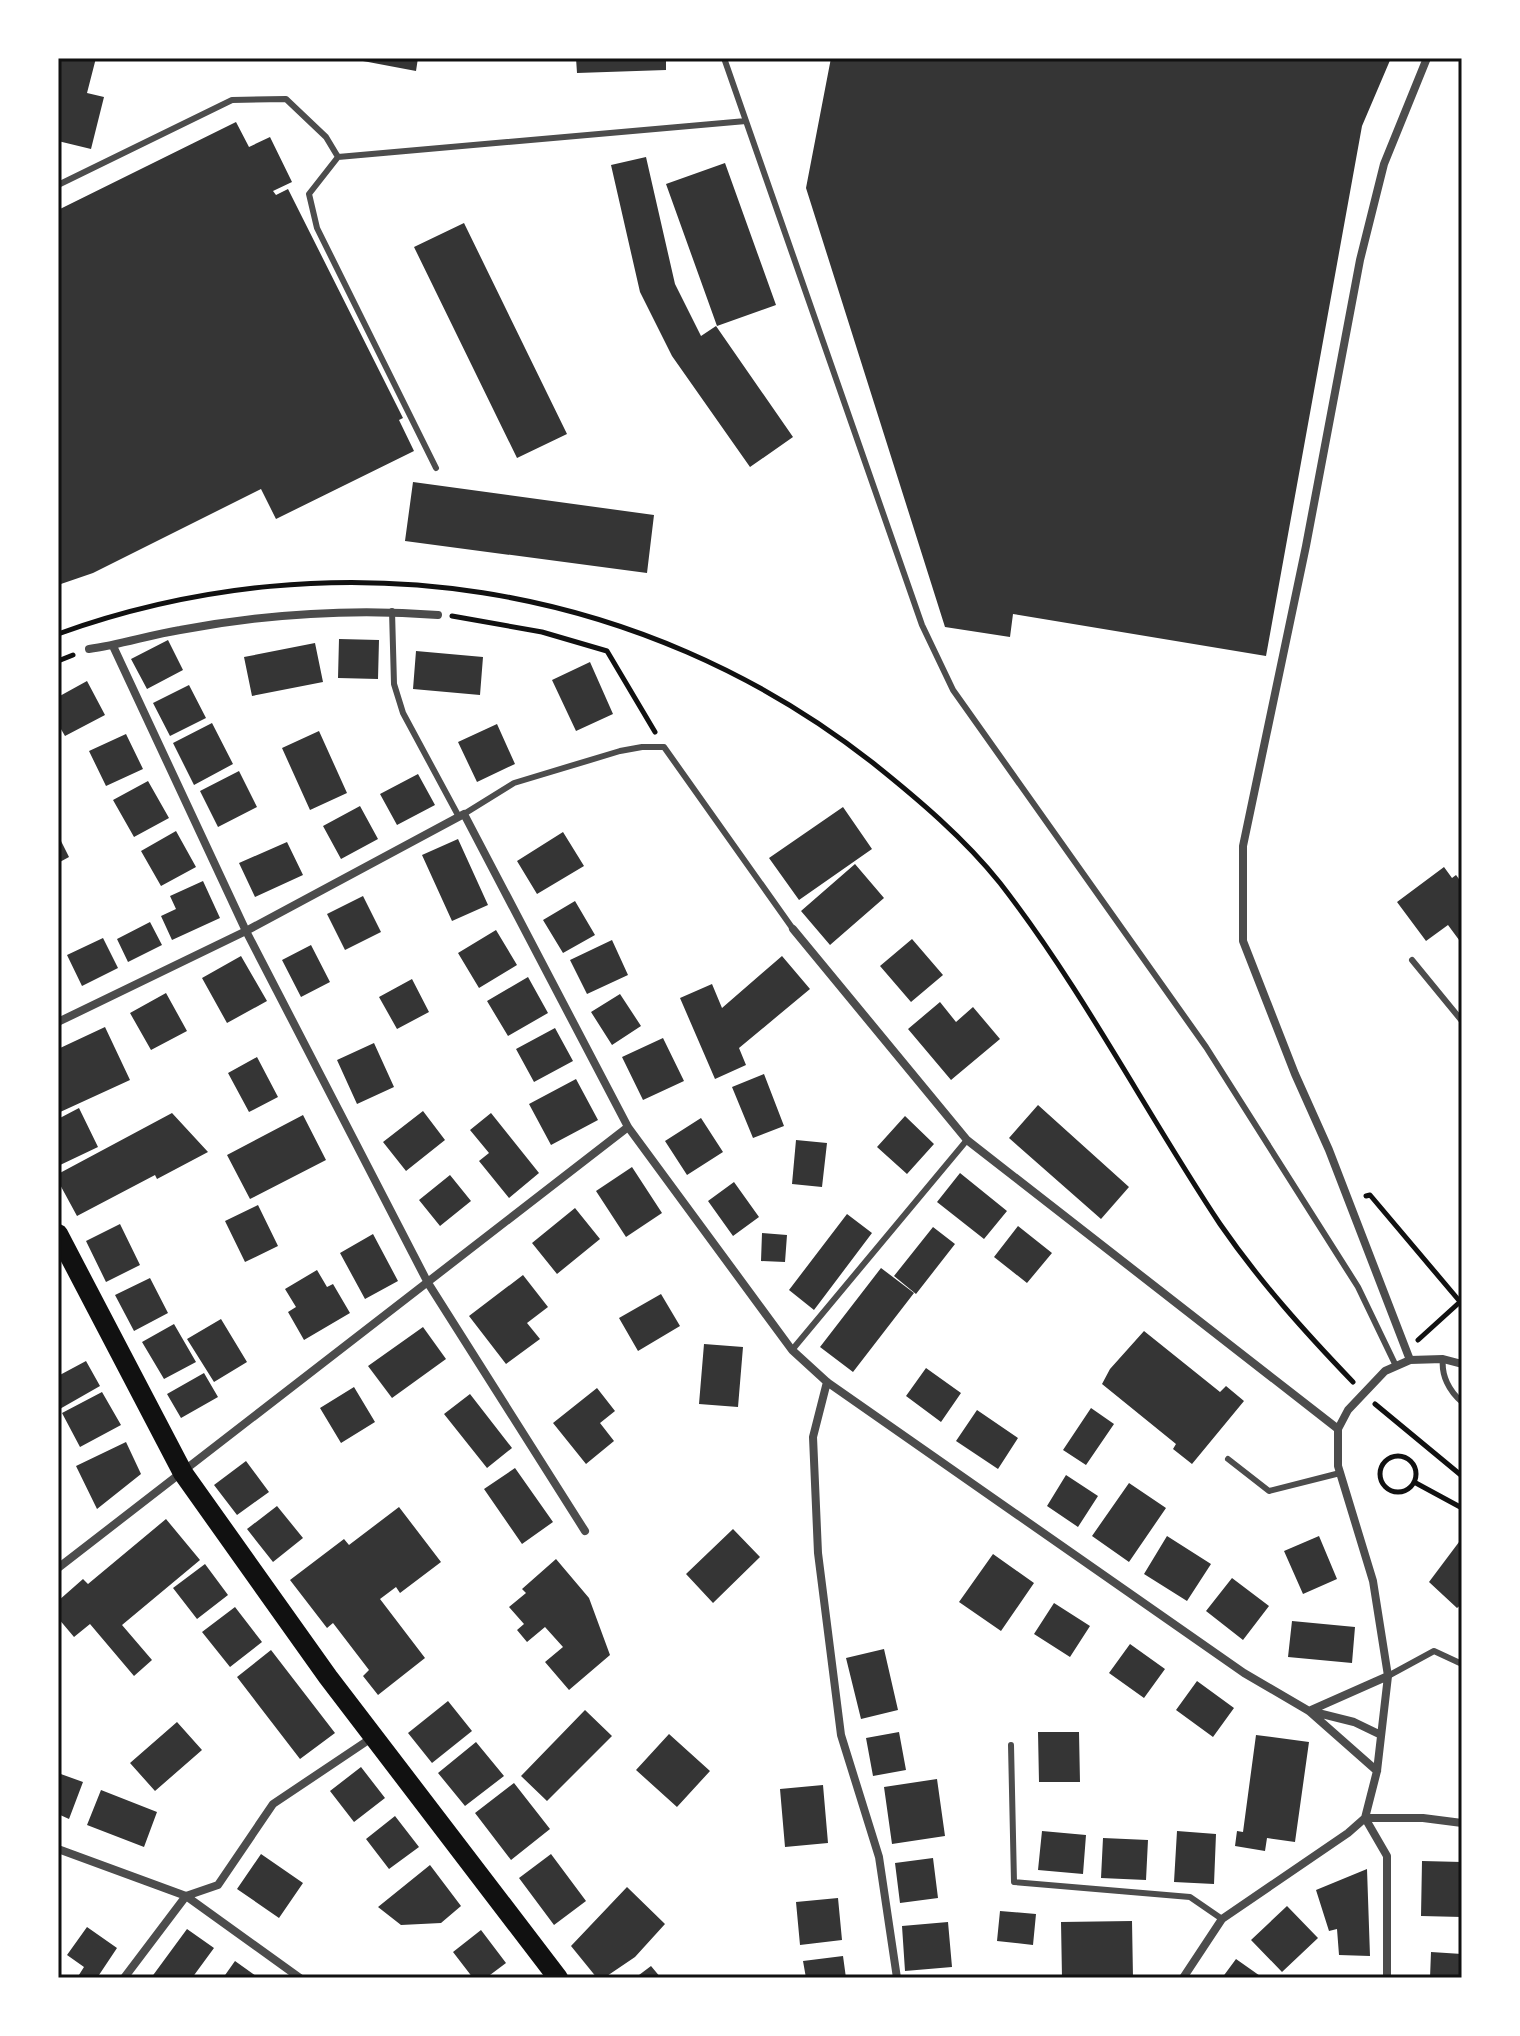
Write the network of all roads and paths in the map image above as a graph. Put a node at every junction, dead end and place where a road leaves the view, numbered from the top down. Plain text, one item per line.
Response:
1 (724, 58) edge
2 (1427, 58) edge
3 (746, 121) junction
4 (338, 157) junction
5 (58, 185) edge
6 (436, 468) dead end
7 (392, 611) junction
8 (438, 615) joint
9 (58, 634) edge
10 (113, 646) junction
11 (89, 649) dead end
12 (664, 747) junction
13 (462, 816) junction
14 (793, 929) joint
15 (246, 931) junction
16 (1412, 960) dead end
17 (1462, 1021) edge
18 (58, 1022) edge
19 (628, 1127) junction
20 (967, 1140) junction
21 (1349, 1200) junction
22 (58, 1234) edge
23 (428, 1283) junction
24 (1461, 1303) edge
25 (792, 1350) junction
26 (1408, 1355) junction
27 (1443, 1359) junction
28 (1462, 1364) edge
29 (1396, 1366) junction
30 (827, 1382) junction
31 (1364, 1393) junction
32 (1462, 1402) edge
33 (1338, 1429) junction
34 (1228, 1459) dead end
35 (183, 1473) junction
36 (1340, 1473) junction
37 (1462, 1476) edge
38 (1414, 1482) junction
39 (1462, 1508) edge
40 (585, 1531) dead end
41 (58, 1568) edge
42 (1462, 1664) edge
43 (1388, 1676) junction
44 (1309, 1711) junction
45 (1381, 1735) junction
46 (374, 1737) junction
47 (1011, 1745) dead end
48 (1377, 1771) junction
49 (1365, 1818) junction
50 (1462, 1823) edge
51 (58, 1849) edge
52 (186, 1896) junction
53 (1222, 1919) junction
54 (124, 1978) edge
55 (300, 1978) edge
56 (558, 1978) edge
57 (897, 1978) edge
58 (1183, 1978) edge
59 (1387, 1978) edge

1 - 3 lane
2 - 21 street
3 - 4 lane
3 - 29 lane
4 - 5 lane
4 - 6 lane
7 - 8 street
7 - 10 street
7 - 13 lane
8 - 12 path
9 - 31 path
10 - 11 street
10 - 15 street
12 - 13 lane
12 - 14 lane
13 - 15 street
13 - 19 street
14 - 20 street
15 - 18 street
15 - 23 street
16 - 17 lane
19 - 23 street
19 - 25 street
20 - 25 lane
20 - 33 street
21 - 24 path
21 - 26 street
22 - 35 main road
23 - 35 street
23 - 40 street
24 - 26 path
25 - 30 street
26 - 27 street
26 - 29 street
27 - 28 street
27 - 32 lane
29 - 31 street
30 - 44 street
30 - 57 street
31 - 33 street
31 - 37 path
33 - 36 street
34 - 36 lane
35 - 41 street
35 - 46 main road
36 - 43 street
38 - 38 path
38 - 39 path
42 - 43 lane
43 - 44 street
43 - 45 street
44 - 45 street
44 - 48 street
45 - 48 street
46 - 52 street
46 - 56 main road
47 - 53 lane
48 - 49 street
49 - 50 street
49 - 53 street
49 - 59 street
51 - 52 street
52 - 54 street
52 - 55 street
53 - 58 street

